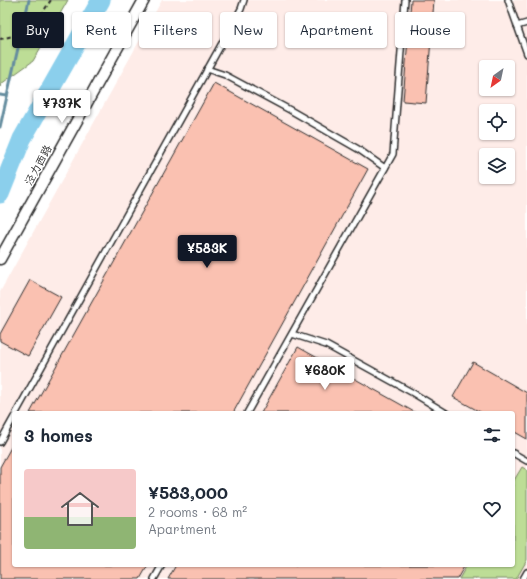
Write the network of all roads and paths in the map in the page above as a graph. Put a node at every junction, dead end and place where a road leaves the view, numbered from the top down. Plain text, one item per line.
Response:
1 (51, 0) edge
2 (144, 0) edge
3 (244, 0) edge
4 (405, 0) edge
5 (508, 0) edge
6 (527, 23) edge
7 (517, 26) junction
8 (0, 39) edge
9 (527, 54) edge
10 (207, 69) junction
11 (385, 168) junction
12 (0, 259) edge
13 (292, 334) junction
14 (17, 411) edge
15 (248, 411) edge
16 (443, 411) edge
17 (12, 421) edge
18 (0, 442) edge
19 (515, 454) edge
20 (527, 461) edge
21 (161, 567) edge
22 (527, 572) edge
23 (154, 579) edge
24 (523, 579) edge

1 - 8 path
2 - 12 street, 泾力西路
3 - 10 lane
4 - 11 lane
5 - 7 lane
6 - 7 lane
7 - 9 lane
10 - 11 lane
10 - 14 lane
11 - 13 lane
13 - 15 lane
13 - 16 lane
17 - 18 lane
19 - 20 lane
21 - 23 lane
22 - 24 lane

